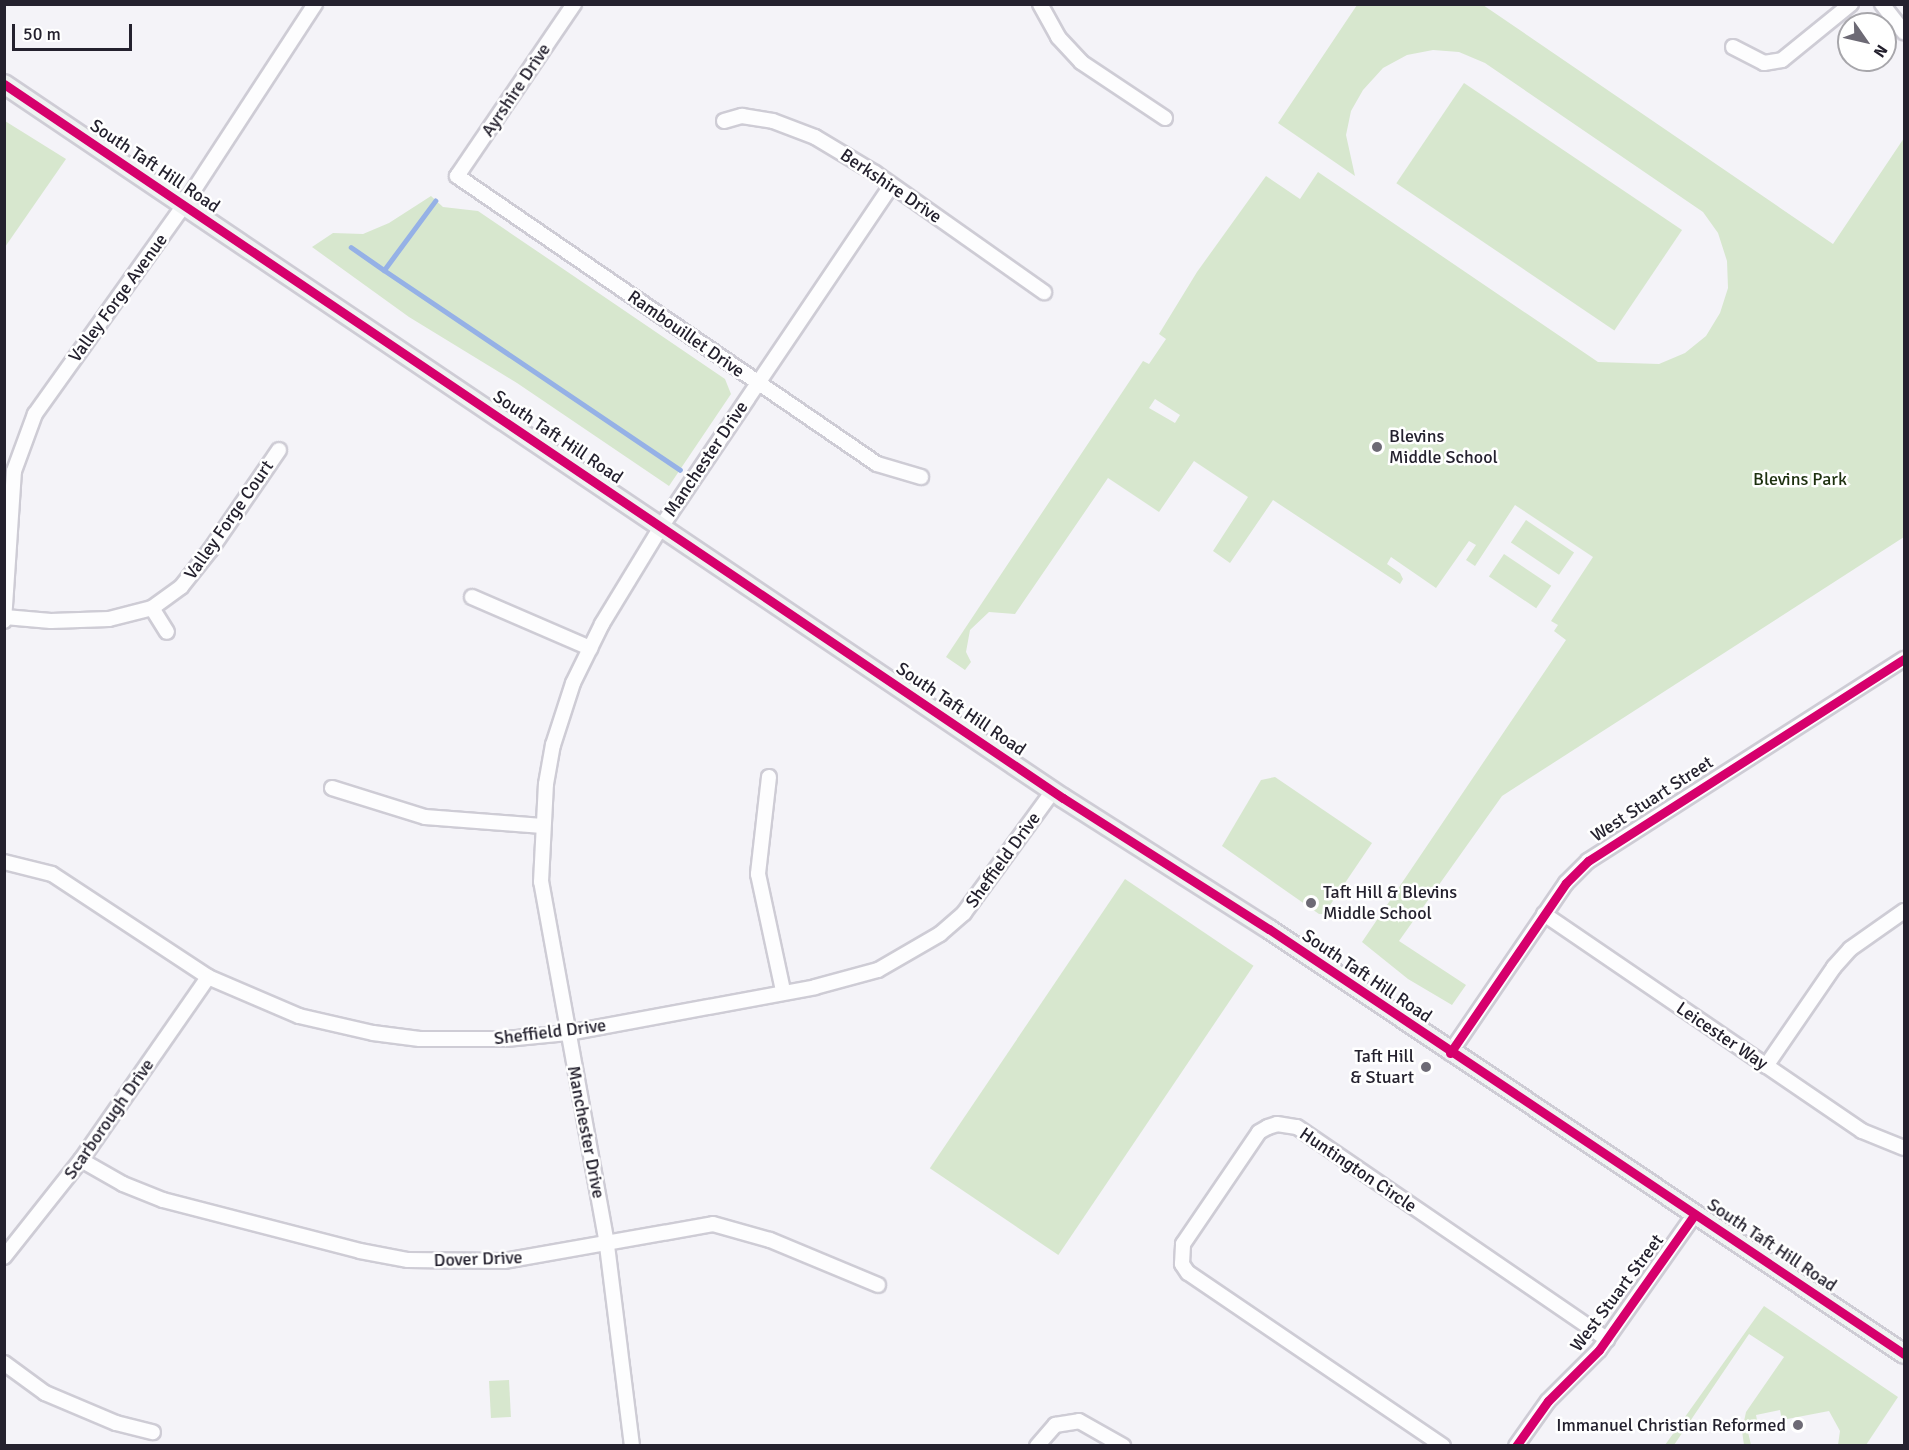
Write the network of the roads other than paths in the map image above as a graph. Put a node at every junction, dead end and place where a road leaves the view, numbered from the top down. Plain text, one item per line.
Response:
1 (315, 4) edge
2 (574, 4) edge
3 (1040, 4) edge
4 (1851, 4) edge
5 (1881, 4) edge
6 (1905, 32) edge
7 (1733, 46) dead end
8 (4, 84) edge
9 (1165, 118) dead end
10 (724, 121) dead end
11 (457, 176) joint
12 (891, 186) junction
13 (184, 205) junction
14 (1044, 292) dead end
15 (757, 382) junction
16 (279, 450) dead end
17 (921, 477) dead end
18 (8, 516) edge
19 (661, 527) junction
20 (472, 597) dead end
21 (152, 608) junction
22 (5, 619) edge
23 (167, 632) dead end
24 (590, 648) junction
25 (1905, 658) edge
26 (769, 777) dead end
27 (332, 788) dead end
28 (1053, 791) junction
29 (543, 826) junction
30 (4, 862) edge
31 (1905, 911) edge
32 (1544, 914) junction
33 (208, 977) junction
34 (783, 991) junction
35 (568, 1033) junction
36 (1450, 1053) junction
37 (1766, 1066) junction
38 (1905, 1148) edge
39 (81, 1160) junction
40 (1695, 1214) junction
41 (607, 1244) junction
42 (4, 1257) edge
43 (878, 1285) dead end
44 (1608, 1339) junction
45 (1905, 1354) edge
46 (4, 1362) edge
47 (153, 1432) dead end
48 (632, 1446) edge
49 (1037, 1446) edge
50 (1123, 1446) edge
51 (1443, 1446) edge
52 (1516, 1446) edge

1 - 13 street, Valley Forge Avenue
2 - 11 street, Ayrshire Drive
3 - 9 street
4 - 7 street
5 - 6 street
8 - 13 main road, South Taft Hill Road
10 - 12 street, Berkshire Drive
11 - 15 street, Rambouillet Drive
12 - 14 street, Berkshire Drive
12 - 15 street, Manchester Drive
13 - 18 street, Valley Forge Avenue
13 - 19 main road, South Taft Hill Road
15 - 17 street, Rambouillet Drive
15 - 19 street, Manchester Drive
16 - 21 street, Valley Forge Court
18 - 22 street, Valley Forge Avenue
19 - 24 street, Manchester Drive
19 - 28 main road, South Taft Hill Road
20 - 24 street
21 - 22 street, Valley Forge Court
21 - 23 street
24 - 29 street, Manchester Drive
25 - 32 street, West Stuart Street
26 - 34 street
27 - 29 street
28 - 34 street, Sheffield Drive
28 - 36 main road, South Taft Hill Road
29 - 35 street, Manchester Drive
30 - 33 street, Sheffield Drive
31 - 37 street
32 - 36 street, West Stuart Street
32 - 37 street, Leicester Way
33 - 35 street, Sheffield Drive
33 - 39 street, Scarborough Drive
34 - 35 street, Sheffield Drive
35 - 41 street, Manchester Drive
36 - 40 main road, South Taft Hill Road
37 - 38 street, Leicester Way
39 - 41 street, Dover Drive
39 - 42 street, Scarborough Drive
40 - 44 street, West Stuart Street
40 - 45 main road, South Taft Hill Road
41 - 43 street, Dover Drive
41 - 48 street, Manchester Drive
44 - 51 street, Huntington Circle
44 - 52 street, West Stuart Street
46 - 47 street
49 - 50 street

